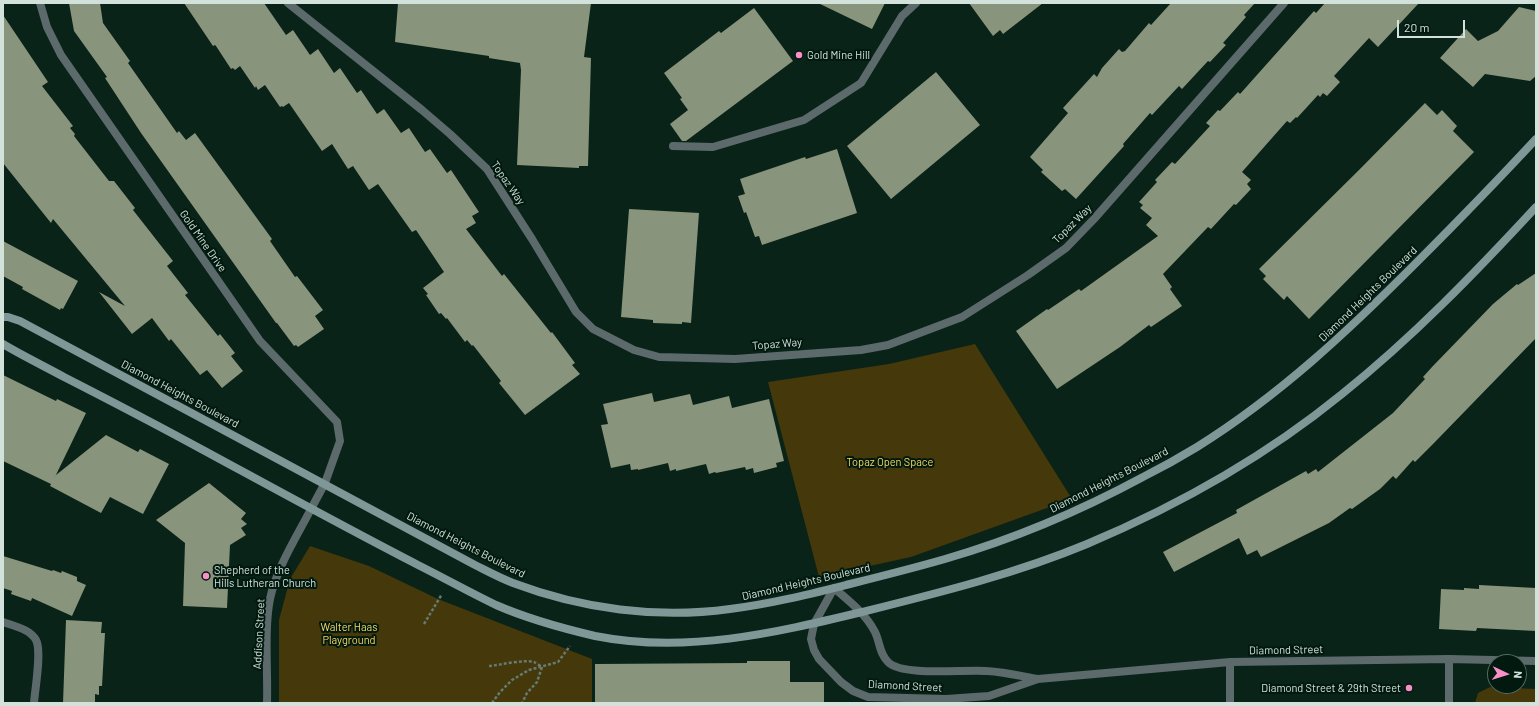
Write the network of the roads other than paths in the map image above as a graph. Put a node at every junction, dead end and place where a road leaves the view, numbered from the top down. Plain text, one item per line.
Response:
1 (40, 3) edge
2 (288, 3) edge
3 (916, 3) edge
4 (1284, 3) edge
5 (1536, 139) edge
6 (672, 146) dead end
7 (1536, 207) edge
8 (3, 317) edge
9 (3, 344) edge
10 (325, 483) junction
11 (311, 509) junction
12 (834, 588) junction
13 (862, 612) junction
14 (3, 622) edge
15 (814, 624) junction
16 (1449, 659) junction
17 (1536, 661) edge
18 (1230, 662) junction
19 (1038, 679) junction
20 (34, 703) edge
21 (267, 703) edge
22 (1230, 703) edge
23 (1449, 703) edge

1 - 10 street, Gold Mine Drive
2 - 4 street, Topaz Way
3 - 6 street
5 - 12 main road, Diamond Heights Boulevard
7 - 13 main road
8 - 10 main road, Diamond Heights Boulevard
9 - 11 main road
10 - 11 street, Addison Street
10 - 12 main road, Diamond Heights Boulevard
11 - 15 main road
11 - 21 street, Addison Street
12 - 13 street, Diamond Street
12 - 15 street, Diamond Street
13 - 15 main road
13 - 19 street, Diamond Street
14 - 20 street
15 - 19 street, Diamond Street
16 - 17 street, Diamond Street
16 - 18 street, Diamond Street
16 - 23 street
18 - 19 street, Diamond Street
18 - 22 street

